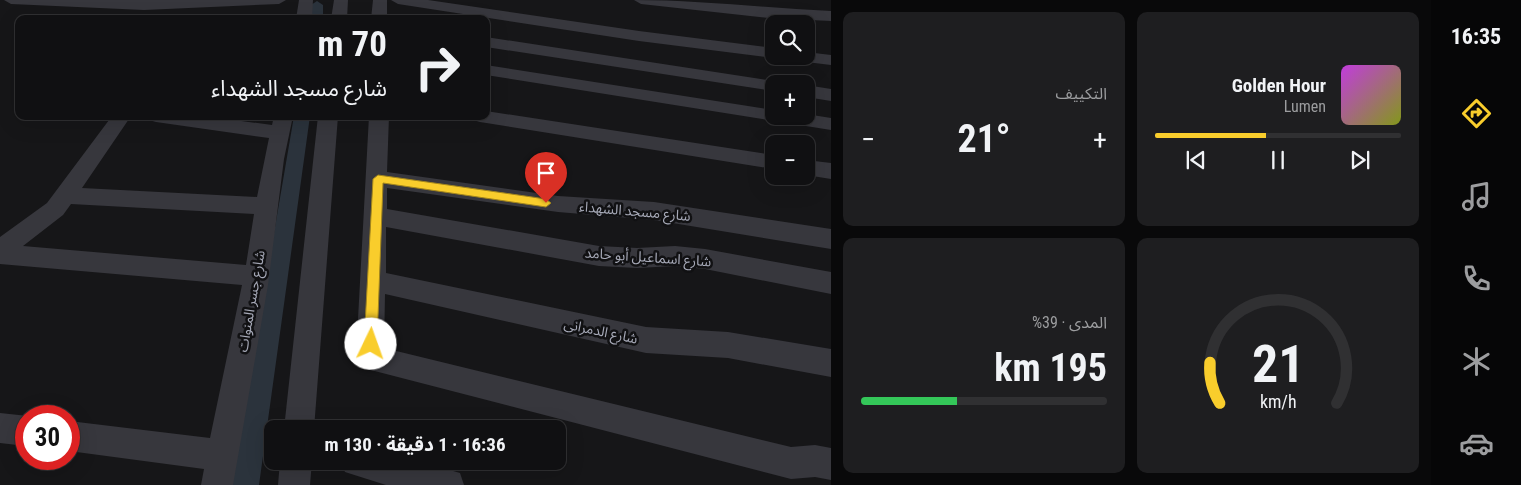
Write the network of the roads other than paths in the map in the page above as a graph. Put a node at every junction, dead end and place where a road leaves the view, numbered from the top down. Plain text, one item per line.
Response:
1 (11, 0) edge
2 (279, 0) edge
3 (306, 0) edge
4 (341, 0) edge
5 (380, 0) edge
6 (398, 0) edge
7 (641, 0) edge
8 (208, 5) junction
9 (768, 12) edge
10 (200, 15) edge
11 (304, 15) edge
12 (339, 15) edge
13 (379, 15) edge
14 (831, 16) edge
15 (490, 43) edge
16 (765, 52) edge
17 (815, 58) edge
18 (831, 60) edge
19 (490, 71) edge
20 (765, 85) edge
21 (815, 93) edge
22 (831, 95) edge
23 (765, 114) edge
24 (490, 118) edge
25 (119, 120) edge
26 (212, 120) edge
27 (328, 120) edge
28 (379, 120) edge
29 (815, 122) edge
30 (831, 124) edge
31 (282, 125) edge
32 (765, 161) edge
33 (815, 168) edge
34 (831, 171) edge
35 (378, 179) junction
36 (64, 195) junction
37 (267, 206) junction
38 (376, 216) junction
39 (831, 240) edge
40 (0, 250) edge
41 (0, 254) edge
42 (256, 276) junction
43 (374, 281) junction
44 (831, 283) edge
45 (831, 363) edge
46 (300, 420) edge
47 (0, 428) edge
48 (15, 430) edge
49 (80, 437) edge
50 (224, 456) junction
51 (831, 464) edge
52 (295, 470) edge
53 (390, 470) edge
54 (217, 485) edge
55 (294, 485) edge
56 (448, 485) edge

1 - 8 street
2 - 8 street
3 - 11 street
4 - 12 street
5 - 13 street
6 - 16 street
7 - 9 street
8 - 10 street
9 - 14 street
15 - 20 street
17 - 18 street
19 - 23 street
21 - 22 street
24 - 32 street
25 - 36 street
26 - 31 street
27 - 46 street
28 - 35 street
29 - 30 street
31 - 37 street, شارع جسر المنوات
33 - 34 street
35 - 38 street
35 - 39 street, شارع مسجد الشهداء
36 - 37 street
36 - 40 street
37 - 42 street, شارع جسر المنوات
38 - 43 street
38 - 44 street, شارع اسماعيل أبو حامد
41 - 42 street
42 - 50 street, شارع جسر المنوات
43 - 45 street, شارع الدمرانى
43 - 51 street
47 - 48 street
49 - 50 street
50 - 54 street, شارع جسر المنوات
52 - 55 street
53 - 56 street

